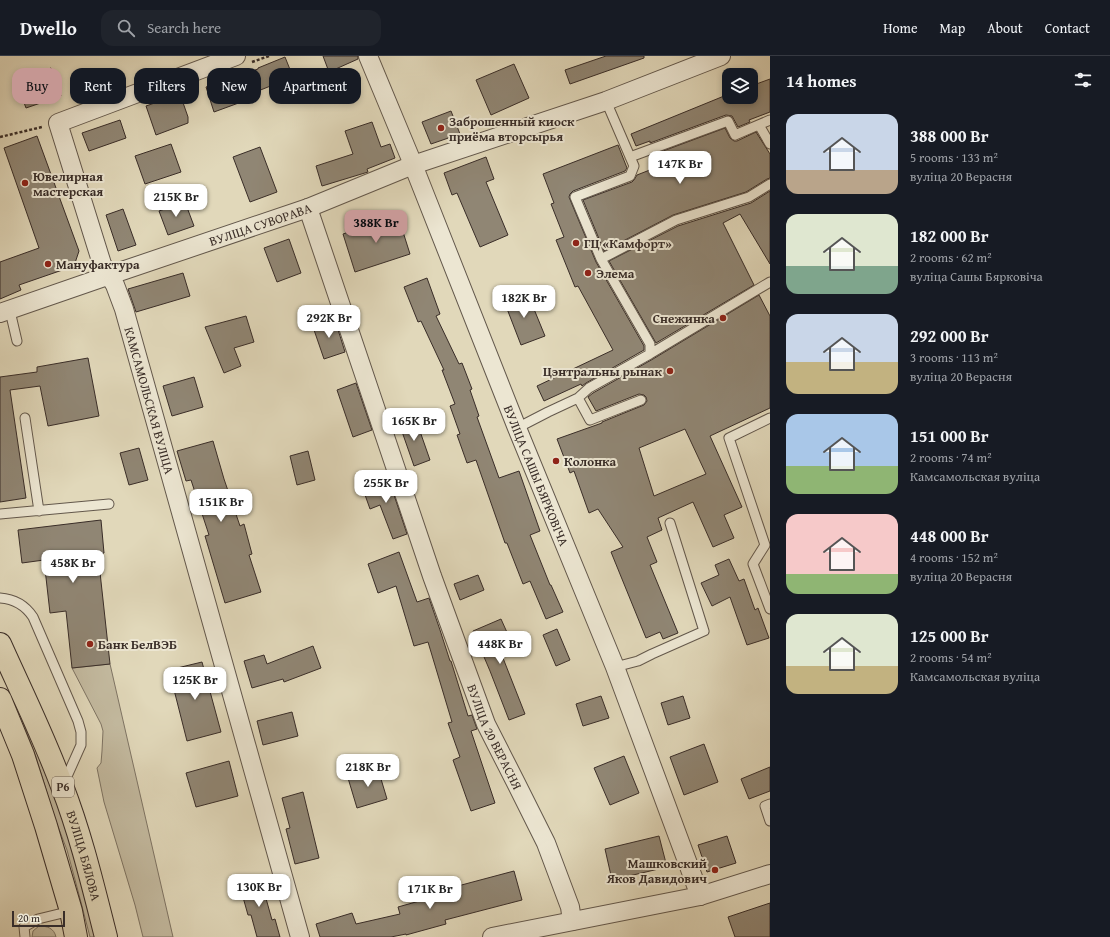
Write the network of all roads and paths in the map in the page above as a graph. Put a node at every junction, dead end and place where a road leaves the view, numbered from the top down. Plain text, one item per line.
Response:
1 (236, 56) edge
2 (368, 56) edge
3 (721, 56) edge
4 (606, 100) junction
5 (770, 120) edge
6 (58, 123) junction
7 (759, 125) junction
8 (0, 137) edge
9 (770, 144) edge
10 (630, 157) junction
11 (413, 166) junction
12 (770, 184) edge
13 (308, 208) junction
14 (600, 259) junction
15 (110, 275) junction
16 (770, 282) edge
17 (5, 312) edge
18 (18, 341) dead end
19 (650, 354) junction
20 (578, 398) junction
21 (641, 400) dead end
22 (25, 418) dead end
23 (770, 418) edge
24 (517, 428) junction
25 (109, 504) dead end
26 (39, 511) junction
27 (0, 514) edge
28 (670, 523) dead end
29 (0, 598) edge
30 (770, 609) edge
31 (0, 644) edge
32 (615, 667) junction
33 (0, 699) edge
34 (62, 786) junction
35 (770, 804) edge
36 (770, 821) edge
37 (770, 874) edge
38 (700, 896) junction
39 (71, 911) junction
40 (572, 921) junction
41 (25, 937) edge
42 (76, 937) edge
43 (106, 937) edge
44 (300, 937) edge
45 (492, 937) edge

1 - 6 street
2 - 11 street, ВУЛІЦА САШЫ БЯРКОВІЧА
3 - 4 street, ВУЛІЦА СУВОРАВА
4 - 10 lane
4 - 11 street, ВУЛІЦА СУВОРАВА
5 - 7 lane
6 - 8 path
6 - 15 street, КАМСАМОЛЬСКАЯ ВУЛІЦА
7 - 9 lane
7 - 10 lane
10 - 14 lane
11 - 13 street, ВУЛІЦА СУВОРАВА
11 - 24 street, ВУЛІЦА САШЫ БЯРКОВІЧА
12 - 14 lane
13 - 15 street, ВУЛІЦА СУВОРАВА
13 - 40 street, ВУЛІЦА 20 ВЕРАСНЯ
14 - 19 lane
15 - 17 street, ВУЛІЦА СУВОРАВА
15 - 44 street, КАМСАМОЛЬСКАЯ ВУЛІЦА
16 - 19 lane
17 - 18 lane
19 - 20 lane
20 - 21 lane
20 - 24 lane
22 - 26 lane
23 - 30 lane
24 - 32 street, ВУЛІЦА САШЫ БЯРКОВІЧА
25 - 26 lane
26 - 27 lane
28 - 32 lane
29 - 34 lane
31 - 34 main road, ВУЛІЦА БЯЛОВА / Р6
32 - 38 street, ВУЛІЦА САШЫ БЯРКОВІЧА
33 - 39 main road, ВУЛІЦА БЯЛОВА / Р6
34 - 43 main road, ВУЛІЦА БЯЛОВА / Р6
35 - 36 lane
37 - 38 street
38 - 40 street
39 - 41 lane
39 - 42 main road, ВУЛІЦА БЯЛОВА / Р6
40 - 45 street

